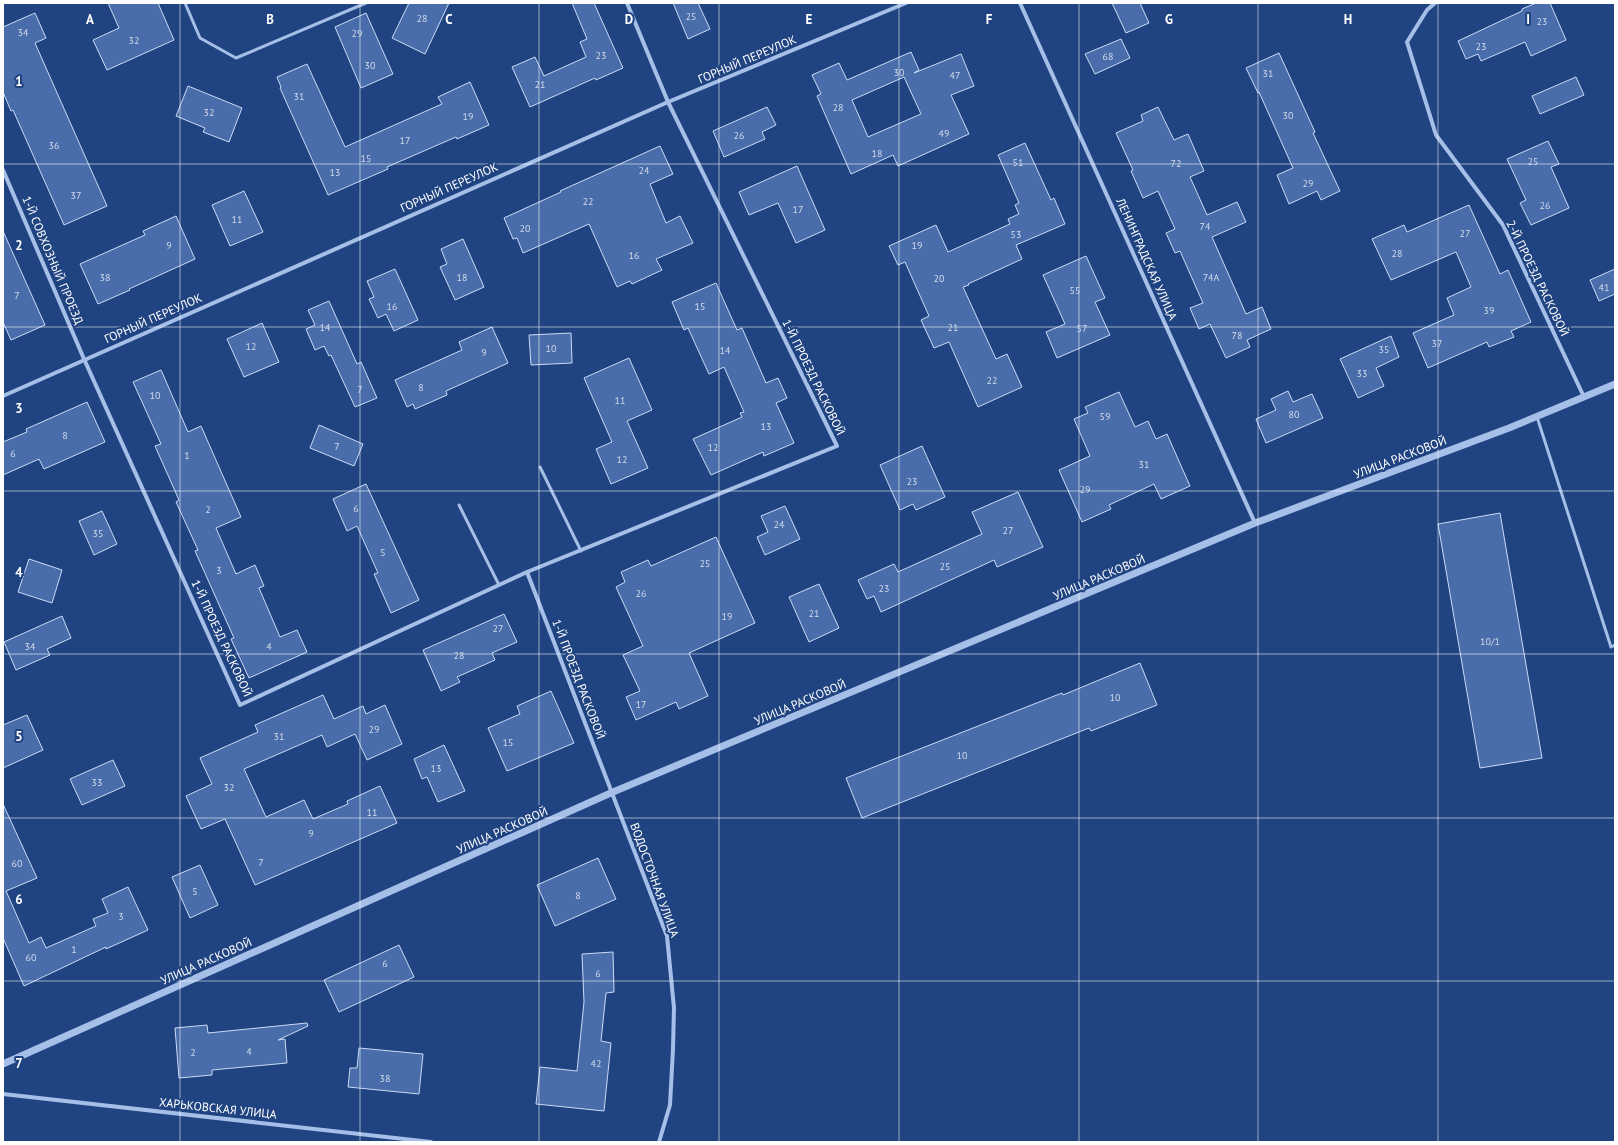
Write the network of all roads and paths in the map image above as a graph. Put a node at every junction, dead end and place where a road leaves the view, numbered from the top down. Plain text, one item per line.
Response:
1 (185, 3) edge
2 (366, 3) edge
3 (628, 3) edge
4 (906, 3) edge
5 (1020, 3) edge
6 (1435, 3) edge
7 (668, 102) junction
8 (3, 170) edge
9 (84, 359) junction
10 (1615, 384) edge
11 (3, 396) edge
12 (1584, 398) junction
13 (1537, 417) junction
14 (540, 467) dead end
15 (460, 505) dead end
16 (1255, 523) junction
17 (581, 551) junction
18 (527, 572) junction
19 (499, 585) junction
20 (1615, 645) edge
21 (613, 792) junction
22 (3, 1064) edge
23 (3, 1094) edge
24 (431, 1142) edge
25 (659, 1142) edge

1 - 2 lane
3 - 7 street
4 - 7 street, ГОРНЫЙ ПЕРЕУЛОК
5 - 16 street, ЛЕНИНГРАДСКАЯ УЛИЦА
6 - 12 street, 2-Й ПРОЕЗД РАСКОВОЙ
7 - 9 street, ГОРНЫЙ ПЕРЕУЛОК
7 - 17 street, 1-Й ПРОЕЗД РАСКОВОЙ
8 - 9 street, 1-Й СОВХОЗНЫЙ ПРОЕЗД
9 - 11 street, ГОРНЫЙ ПЕРЕУЛОК
9 - 19 street, 1-Й ПРОЕЗД РАСКОВОЙ
10 - 12 street, УЛИЦА РАСКОВОЙ
12 - 13 street, УЛИЦА РАСКОВОЙ
13 - 16 street, УЛИЦА РАСКОВОЙ
13 - 20 lane
14 - 17 lane
15 - 19 lane
16 - 21 street, УЛИЦА РАСКОВОЙ
17 - 18 street, 1-Й ПРОЕЗД РАСКОВОЙ
18 - 19 street, 1-Й ПРОЕЗД РАСКОВОЙ
18 - 21 street, 1-Й ПРОЕЗД РАСКОВОЙ
21 - 22 street, УЛИЦА РАСКОВОЙ
21 - 25 street, ВОДОСТОЧНАЯ УЛИЦА
23 - 24 street, ХАРЬКОВСКАЯ УЛИЦА

